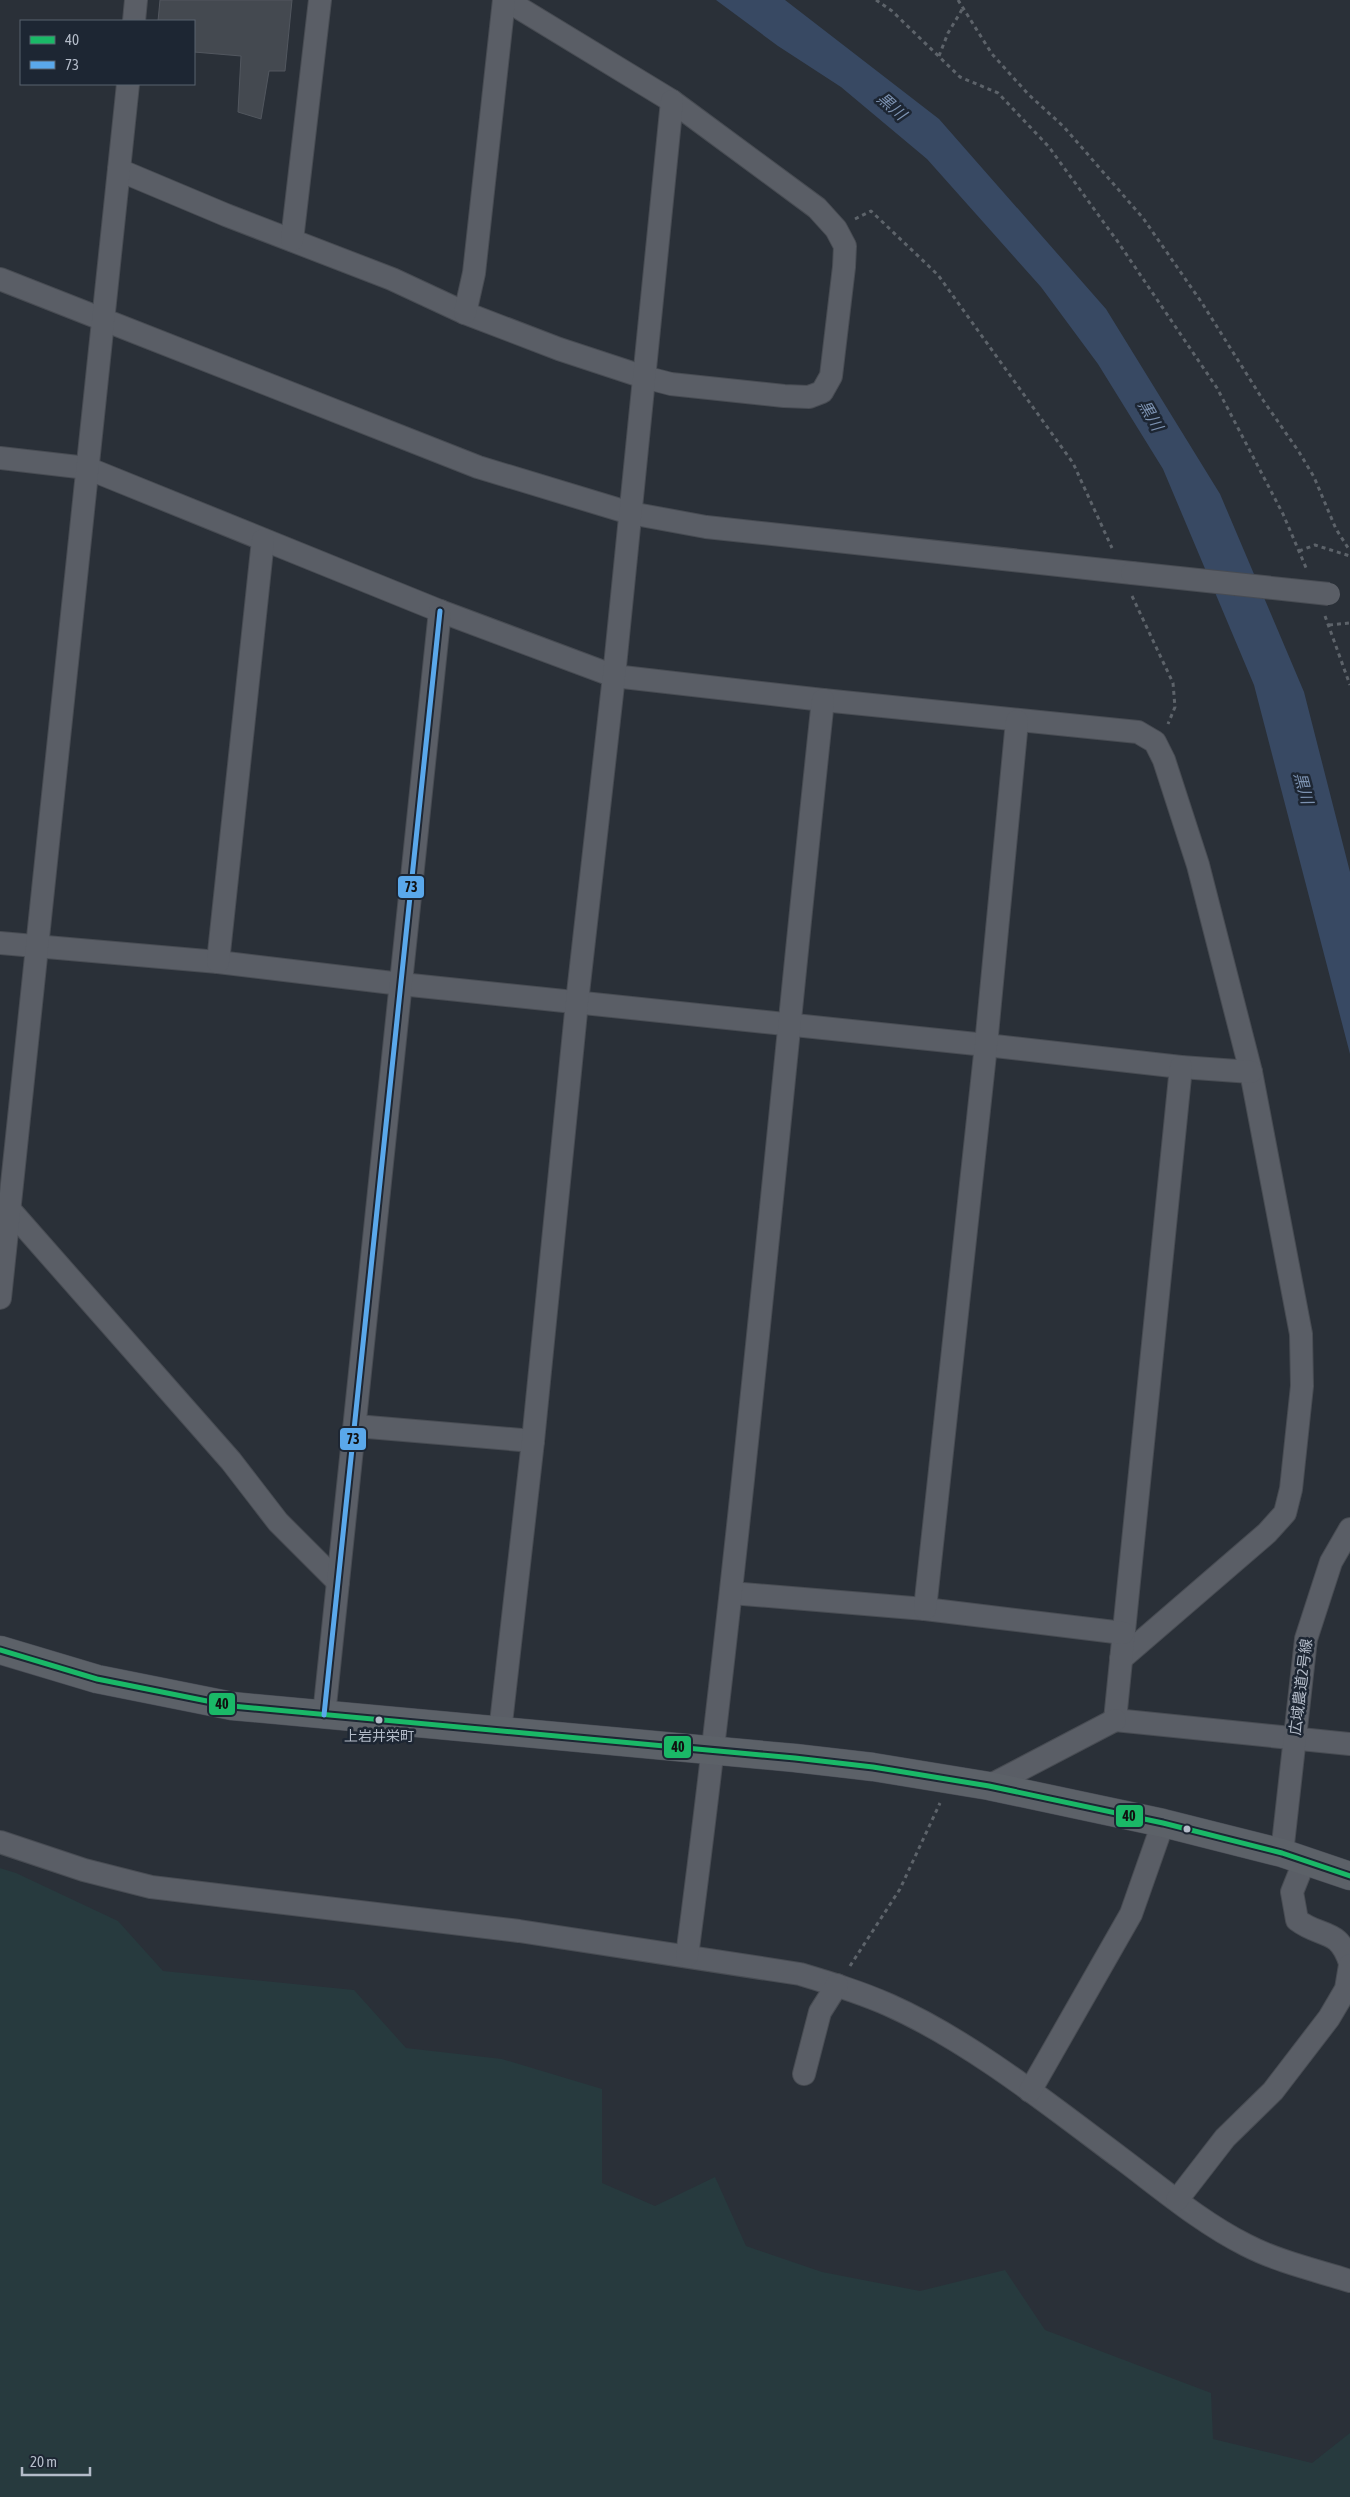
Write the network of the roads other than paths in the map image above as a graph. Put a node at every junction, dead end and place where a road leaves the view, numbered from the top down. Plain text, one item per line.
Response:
1 (136, 0) edge
2 (320, 0) edge
3 (505, 0) edge
4 (134, 20) edge
5 (128, 85) edge
6 (672, 101) junction
7 (119, 170) junction
8 (292, 240) junction
9 (0, 279) edge
10 (465, 313) junction
11 (103, 319) junction
12 (644, 377) junction
13 (0, 458) edge
14 (87, 468) junction
15 (630, 514) junction
16 (262, 540) junction
17 (1325, 601) road end
18 (440, 611) junction
19 (614, 676) junction
20 (823, 700) junction
21 (1017, 721) junction
22 (0, 943) edge
23 (37, 946) junction
24 (218, 962) junction
25 (401, 984) junction
26 (577, 1002) junction
27 (788, 1025) junction
28 (986, 1045) junction
29 (1181, 1068) junction
30 (1251, 1072) junction
31 (10, 1210) junction
32 (0, 1298) edge
33 (356, 1426) junction
34 (533, 1441) junction
35 (1350, 1529) edge
36 (338, 1582) junction
37 (731, 1593) junction
38 (925, 1609) junction
39 (1123, 1633) junction
40 (0, 1650) edge
41 (1121, 1659) junction
42 (324, 1715) junction
43 (1115, 1720) junction
44 (500, 1732) junction
45 (1295, 1738) junction
46 (1350, 1744) edge
47 (714, 1750) junction
48 (989, 1786) junction
49 (1163, 1823) junction
50 (0, 1842) edge
51 (1293, 1857) junction
52 (1350, 1876) edge
53 (687, 1956) junction
54 (1350, 1964) edge
55 (837, 1985) junction
56 (804, 2074) dead end
57 (1030, 2091) junction
58 (1177, 2200) junction
59 (1350, 2281) edge

1 - 4 street
2 - 8 street
3 - 6 street
3 - 10 street
5 - 7 street
6 - 12 street
6 - 12 street
7 - 8 street
7 - 11 street
8 - 10 street
9 - 11 street
10 - 12 street
11 - 14 street
11 - 15 street
12 - 15 street
13 - 14 street
14 - 16 street
14 - 23 street
15 - 17 street, bridge
15 - 19 street
16 - 18 street
16 - 24 street
18 - 19 street
18 - 25 street
19 - 20 street
19 - 26 street
20 - 21 street
20 - 27 street
21 - 28 street
21 - 30 street
22 - 23 street
23 - 24 street
23 - 31 street
24 - 25 street
25 - 26 street
25 - 33 street
26 - 27 street
26 - 34 street
27 - 28 street
27 - 37 street
28 - 29 street
28 - 38 street
29 - 30 street
29 - 39 street
30 - 41 street
31 - 32 street
31 - 36 street
33 - 34 street
33 - 36 street
34 - 44 street
35 - 45 street, 広域農道2号線
36 - 42 street
37 - 38 street
37 - 47 street
38 - 39 street
39 - 41 street
40 - 42 main road
41 - 43 street
42 - 44 main road
43 - 45 street
43 - 48 street
44 - 47 main road
45 - 46 street
45 - 51 street, 広域農道2号線
47 - 48 main road
47 - 53 street
48 - 49 main road
49 - 51 main road
49 - 57 street
50 - 53 street
51 - 52 main road
51 - 54 street, 広域農道2号線
53 - 55 street
54 - 58 street
55 - 56 street
55 - 57 street
57 - 58 street
58 - 59 street

